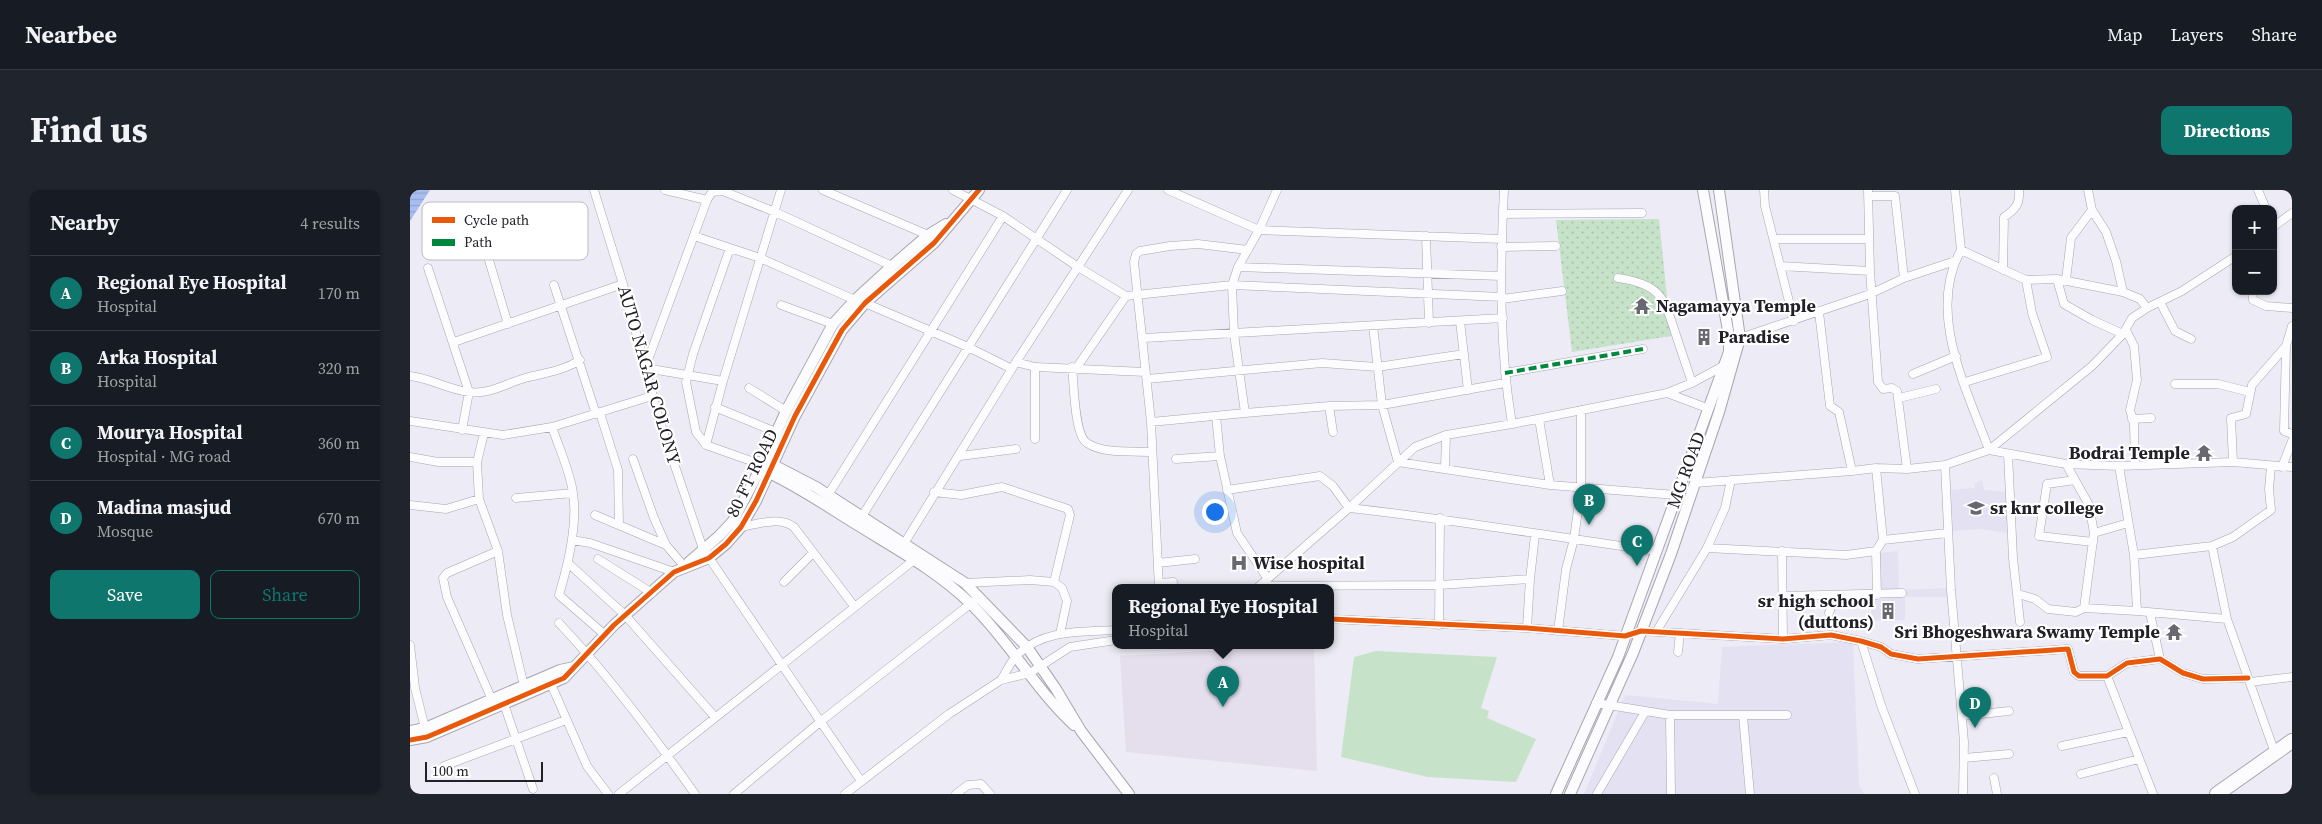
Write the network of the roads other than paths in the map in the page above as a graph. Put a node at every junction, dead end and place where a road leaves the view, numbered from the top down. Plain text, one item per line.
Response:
1 (594, 190) edge
2 (666, 190) edge
3 (781, 190) edge
4 (824, 190) edge
5 (953, 190) edge
6 (978, 190) edge
7 (1067, 190) edge
8 (1128, 190) edge
9 (1168, 190) edge
10 (1277, 190) edge
11 (1504, 190) edge
12 (1704, 190) edge
13 (1718, 190) edge
14 (1764, 190) edge
15 (1955, 190) edge
16 (2020, 190) edge
17 (2088, 190) edge
18 (2258, 190) edge
19 (1868, 193) edge
20 (707, 200) junction
21 (969, 200) junction
22 (2264, 205) edge
23 (2092, 210) junction
24 (776, 212) junction
25 (2292, 213) edge
26 (1503, 214) junction
27 (1642, 214) dead end
28 (1003, 216) junction
29 (950, 222) junction
30 (2277, 224) edge
31 (1259, 230) junction
32 (928, 235) junction
33 (694, 236) junction
34 (1426, 236) junction
35 (1038, 238) junction
36 (1774, 239) junction
37 (1869, 239) junction
38 (1501, 243) junction
39 (1556, 246) dead end
40 (730, 248) junction
41 (1248, 250) junction
42 (1961, 250) junction
43 (760, 258) junction
44 (2232, 259) edge
45 (489, 260) edge
46 (1955, 260) junction
47 (892, 266) junction
48 (1780, 266) junction
49 (1078, 267) junction
50 (1238, 267) junction
51 (428, 268) dead end
52 (2003, 270) junction
53 (1870, 271) junction
54 (1426, 274) junction
55 (1501, 276) junction
56 (1618, 278) dead end
57 (1904, 278) junction
58 (2057, 279) junction
59 (2026, 280) junction
60 (2066, 280) junction
61 (623, 284) junction
62 (554, 285) dead end
63 (1232, 285) junction
64 (1562, 291) dead end
65 (2123, 292) junction
66 (1137, 294) junction
67 (1427, 294) junction
68 (1870, 294) junction
69 (2252, 295) edge
70 (1126, 296) junction
71 (1502, 298) junction
72 (860, 301) junction
73 (2160, 302) junction
74 (560, 306) junction
75 (781, 306) dead end
76 (2147, 308) junction
77 (2292, 308) edge
78 (1819, 312) junction
79 (1503, 318) junction
80 (1794, 320) junction
81 (1460, 321) junction
82 (1428, 323) junction
83 (508, 324) junction
84 (833, 324) junction
85 (1373, 326) junction
86 (2292, 326) edge
87 (929, 332) junction
88 (2125, 332) junction
89 (1234, 334) junction
90 (1144, 338) junction
91 (1740, 338) junction
92 (2191, 339) dead end
93 (454, 342) junction
94 (968, 346) junction
95 (2286, 346) junction
96 (1643, 349) dead end
97 (1464, 354) junction
98 (1956, 356) junction
99 (2289, 357) edge
100 (1735, 358) junction
101 (580, 360) junction
102 (1014, 366) junction
103 (1035, 367) junction
104 (1075, 367) junction
105 (1376, 367) junction
106 (1722, 367) junction
107 (645, 368) junction
108 (1239, 372) junction
109 (1505, 374) junction
110 (1914, 374) dead end
111 (410, 376) edge
112 (687, 376) junction
113 (1146, 376) junction
114 (722, 382) junction
115 (1965, 382) junction
116 (1505, 383) junction
117 (1692, 383) junction
118 (2175, 384) dead end
119 (749, 388) dead end
120 (1936, 389) dead end
121 (1468, 390) junction
122 (470, 392) junction
123 (2250, 392) junction
124 (1667, 393) junction
125 (652, 396) junction
126 (1899, 398) junction
127 (1382, 405) junction
128 (1329, 406) junction
129 (715, 407) junction
130 (1707, 408) junction
131 (1581, 410) junction
132 (786, 411) junction
133 (598, 413) junction
134 (1245, 413) junction
135 (1216, 416) junction
136 (2151, 418) dead end
137 (1539, 419) junction
138 (2132, 419) junction
139 (410, 420) edge
140 (1151, 422) junction
141 (1512, 424) junction
142 (552, 427) junction
143 (462, 430) junction
144 (776, 432) junction
145 (1333, 432) dead end
146 (484, 433) junction
147 (2292, 434) edge
148 (1446, 435) junction
149 (1035, 439) dead end
150 (2292, 441) edge
151 (706, 445) junction
152 (1016, 449) dead end
153 (1989, 450) junction
154 (1152, 452) junction
155 (2008, 454) junction
156 (960, 456) junction
157 (1220, 456) junction
158 (410, 457) edge
159 (1176, 459) dead end
160 (633, 460) dead end
161 (477, 462) junction
162 (1398, 462) junction
163 (2234, 462) junction
164 (2066, 464) junction
165 (1945, 465) junction
166 (2135, 465) junction
167 (767, 466) junction
168 (2118, 466) junction
169 (2271, 466) junction
170 (2282, 467) junction
171 (2292, 467) edge
172 (1876, 468) junction
173 (1445, 469) junction
174 (1907, 469) junction
175 (1852, 471) junction
176 (1731, 480) junction
177 (2075, 480) junction
178 (1695, 483) junction
179 (1550, 485) junction
180 (1581, 488) junction
181 (1227, 490) junction
182 (934, 492) junction
183 (573, 493) junction
184 (828, 494) junction
185 (1676, 495) junction
186 (516, 498) dead end
187 (479, 499) junction
188 (410, 505) edge
189 (1349, 508) junction
190 (595, 515) dead end
191 (1440, 518) junction
192 (860, 520) junction
193 (2128, 523) junction
194 (619, 525) junction
195 (741, 527) junction
196 (1947, 533) junction
197 (2094, 533) junction
198 (1535, 534) junction
199 (1574, 539) junction
200 (572, 540) junction
201 (1883, 540) junction
202 (2093, 542) junction
203 (666, 544) junction
204 (2212, 546) junction
205 (903, 547) junction
206 (1707, 548) junction
207 (498, 551) junction
208 (1656, 551) junction
209 (1782, 551) junction
210 (1876, 551) junction
211 (706, 553) junction
212 (814, 553) junction
213 (2134, 555) junction
214 (598, 559) dead end
215 (1194, 559) dead end
216 (914, 560) junction
217 (568, 563) junction
218 (1158, 563) junction
219 (684, 566) junction
220 (674, 572) junction
221 (1268, 579) junction
222 (1530, 579) junction
223 (784, 582) dead end
224 (1054, 582) junction
225 (1173, 582) dead end
226 (965, 583) junction
227 (1159, 584) edge
228 (1166, 584) edge
229 (1262, 584) edge
230 (1440, 585) junction
231 (1334, 586) edge
232 (652, 593) junction
233 (1902, 593) dead end
234 (2018, 594) junction
235 (1835, 595) junction
236 (1877, 595) junction
237 (1783, 596) junction
238 (980, 597) junction
239 (971, 604) junction
240 (854, 606) junction
241 (2084, 608) junction
242 (2137, 611) junction
243 (1829, 613) dead end
244 (2150, 614) junction
245 (625, 615) junction
246 (1334, 619) edge
247 (2227, 619) junction
248 (2020, 622) dead end
249 (559, 623) dead end
250 (1439, 625) junction
251 (1527, 628) junction
252 (1112, 630) edge
253 (1558, 631) junction
254 (1641, 632) junction
255 (1656, 632) junction
256 (1680, 633) junction
257 (605, 634) junction
258 (1060, 634) junction
259 (1626, 636) junction
260 (1784, 639) junction
261 (1112, 641) edge
262 (1861, 641) junction
263 (410, 644) edge
264 (1027, 647) junction
265 (1678, 652) dead end
266 (588, 654) junction
267 (1017, 655) junction
268 (1956, 657) junction
269 (2160, 659) junction
270 (782, 664) junction
271 (1041, 666) junction
272 (574, 667) junction
273 (1030, 673) junction
274 (2107, 676) junction
275 (2292, 678) edge
276 (1000, 680) junction
277 (2249, 680) junction
278 (551, 684) junction
279 (524, 686) junction
280 (492, 700) junction
281 (1596, 703) junction
282 (504, 704) junction
283 (1610, 706) junction
284 (2010, 711) dead end
285 (1645, 712) junction
286 (1787, 715) dead end
287 (1670, 716) junction
288 (1743, 716) junction
289 (1962, 716) junction
290 (715, 717) junction
291 (566, 720) junction
292 (820, 722) junction
293 (425, 728) junction
294 (410, 731) edge
295 (1081, 731) junction
296 (2128, 732) junction
297 (516, 739) junction
298 (410, 740) edge
299 (2292, 742) edge
300 (2062, 746) dead end
301 (2274, 753) junction
302 (2009, 754) dead end
303 (668, 755) junction
304 (1964, 758) junction
305 (2139, 759) junction
306 (444, 766) dead end
307 (2081, 774) dead end
308 (1994, 778) dead end
309 (861, 781) junction
310 (533, 788) dead end
311 (608, 794) edge
312 (619, 794) edge
313 (696, 794) edge
314 (734, 794) edge
315 (845, 794) edge
316 (956, 794) edge
317 (990, 794) edge
318 (1129, 794) edge
319 (1556, 794) edge
320 (1570, 794) edge
321 (1597, 794) edge
322 (1671, 794) edge
323 (1750, 794) edge
324 (1915, 794) edge
325 (1963, 794) edge
326 (1997, 794) edge
327 (2152, 794) edge
328 (2217, 794) edge

1 - 61 street, AUTO NAGAR COLONY
2 - 20 street
3 - 24 street
4 - 32 street
5 - 21 street
6 - 21 main road, 80 FT ROAD
7 - 35 street
8 - 49 street
9 - 31 street
10 - 31 street
11 - 26 street
12 - 106 main road, MG ROAD
13 - 91 main road, MG ROAD
14 - 36 street
15 - 42 street
16 - 52 street
17 - 23 street
18 - 22 street
19 - 37 street
19 - 57 street
20 - 24 street
20 - 33 street
21 - 28 street
21 - 29 main road, 80 FT ROAD
23 - 60 street
23 - 65 street
24 - 43 street
24 - 47 street
25 - 30 street
26 - 27 street
26 - 38 street
28 - 35 street
28 - 87 street
29 - 32 main road, 80 FT ROAD
29 - 72 main road, 80 FT ROAD
31 - 34 street
31 - 41 street
32 - 47 main road, 80 FT ROAD
33 - 40 street
33 - 107 street
34 - 38 street
34 - 54 street
35 - 49 street
35 - 94 street
36 - 37 street
36 - 48 street
37 - 53 street
38 - 39 street
38 - 55 street
40 - 43 street
40 - 112 street
41 - 50 street
41 - 66 street
42 - 46 street
42 - 52 street
43 - 72 street
43 - 114 street
44 - 73 street
45 - 83 street
46 - 57 street
46 - 98 street
47 - 72 main road, 80 FT ROAD
48 - 53 street
48 - 80 street
49 - 70 street
49 - 102 street
50 - 54 street
50 - 63 street
51 - 93 street
52 - 59 street
53 - 68 street
54 - 55 street
54 - 67 street
55 - 71 street
56 - 117 street
57 - 68 street
58 - 59 street
58 - 60 street
58 - 88 street
59 - 115 street
60 - 65 street
61 - 74 street
61 - 107 street, AUTO NAGAR COLONY
62 - 74 street
63 - 66 street
63 - 67 street
63 - 89 street
64 - 71 street
65 - 76 street
66 - 70 street
66 - 90 street
67 - 71 street
67 - 82 street
68 - 78 street
68 - 126 street
69 - 77 street
70 - 104 street
71 - 79 street
72 - 84 main road, 80 FT ROAD
72 - 87 street
72 - 167 main road, 80 FT ROAD
73 - 76 street
73 - 92 street
74 - 83 street
74 - 101 street
75 - 84 street
76 - 88 street
78 - 80 street
78 - 175 street
79 - 81 street
79 - 109 street
80 - 91 street
81 - 82 street
81 - 97 street
82 - 85 street
83 - 93 street
84 - 132 main road, 80 FT ROAD
85 - 89 street
85 - 105 street
86 - 95 street
87 - 94 street
87 - 184 street
88 - 138 street
88 - 153 street
89 - 90 street
89 - 108 street
90 - 113 street
91 - 100 main road, MG ROAD
93 - 122 street
94 - 102 street
94 - 192 street
95 - 99 street
95 - 123 street
96 - 109 street
97 - 105 street
97 - 121 street
98 - 110 street
98 - 115 street
99 - 147 street
100 - 106 street
100 - 178 main road, MG ROAD
101 - 122 street
101 - 133 street
102 - 103 street
102 - 156 street
103 - 104 street
103 - 149 street
104 - 113 street
104 - 154 street
105 - 108 street
105 - 127 street
106 - 117 street
106 - 130 main road, MG ROAD
107 - 112 street
107 - 125 street, AUTO NAGAR COLONY
108 - 113 street
108 - 134 street
109 - 116 street
111 - 122 street
112 - 114 street
112 - 151 street
113 - 140 street
114 - 129 street
115 - 153 street
116 - 121 street
116 - 141 street
117 - 124 street
118 - 123 street
119 - 132 street
120 - 126 street
121 - 127 street
122 - 143 street
123 - 163 street
124 - 130 street
124 - 131 street
125 - 133 street
125 - 211 street, AUTO NAGAR COLONY
126 - 174 street
127 - 128 street
127 - 162 street
128 - 134 street
128 - 145 street
129 - 144 street
129 - 151 street
130 - 185 main road, MG ROAD
131 - 137 street
131 - 180 street
132 - 144 main road, 80 FT ROAD
133 - 142 street
133 - 194 street
134 - 135 street
135 - 140 street
135 - 157 street
136 - 138 street
137 - 141 street
137 - 179 street
138 - 166 street
139 - 143 street
140 - 154 street
141 - 148 street
142 - 146 street
142 - 183 street
143 - 146 street
144 - 167 main road, 80 FT ROAD
146 - 161 street
148 - 162 street
148 - 173 street
150 - 170 street
151 - 167 street
152 - 156 street
153 - 155 street
153 - 165 street
154 - 218 street
155 - 164 street
155 - 234 street
156 - 182 street
157 - 159 street
157 - 181 street
158 - 161 street
160 - 203 street
161 - 187 street
162 - 173 street
162 - 189 street
163 - 166 street
163 - 169 street
164 - 168 street
164 - 177 street
165 - 174 street
165 - 196 street
166 - 168 street
167 - 184 main road
167 - 192 main road
167 - 195 main road, 80 FT ROAD
167 - 211 main road, 80 FT ROAD
168 - 193 street
169 - 170 street
169 - 204 street
170 - 171 street
172 - 174 street
172 - 175 street
172 - 201 street
173 - 179 street
175 - 176 street
176 - 178 street
176 - 206 street
177 - 197 street
177 - 202 street
178 - 254 main road, MG ROAD
179 - 180 street
180 - 185 street
180 - 199 street
181 - 189 street
181 - 221 street
182 - 205 street
182 - 224 street
183 - 186 street
183 - 200 street
184 - 192 main road
185 - 208 main road, MG ROAD
187 - 188 street
187 - 207 street
189 - 191 street
189 - 221 street
190 - 194 street
191 - 198 street
191 - 230 street
192 - 205 main road
193 - 197 street
193 - 213 street
194 - 203 street
195 - 211 main road, 80 FT ROAD
195 - 212 street
196 - 201 street
196 - 268 street
197 - 202 street
198 - 199 street
198 - 222 street
199 - 208 street
199 - 253 street
200 - 217 street
200 - 220 street
201 - 210 street
202 - 241 street
203 - 219 street
204 - 213 street
204 - 247 street
205 - 216 main road
205 - 226 main road
206 - 209 street
206 - 255 street
207 - 279 street
207 - 280 street
208 - 259 main road, MG ROAD
209 - 210 street
209 - 237 street
210 - 236 street
211 - 219 main road, 80 FT ROAD
211 - 270 street, AUTO NAGAR COLONY
212 - 223 street
212 - 240 street
213 - 242 street
214 - 232 street
215 - 218 street
216 - 239 main road
216 - 240 street
217 - 245 street
217 - 257 street
218 - 227 street
219 - 220 main road, 80 FT ROAD
220 - 232 main road, 80 FT ROAD
221 - 229 street
222 - 230 street
222 - 251 street
224 - 226 street
224 - 258 street
225 - 228 street
226 - 238 main road
230 - 231 street
230 - 250 street
232 - 245 main road, 80 FT ROAD
233 - 236 street
234 - 241 street
234 - 248 street
235 - 236 street
235 - 237 street
235 - 243 street
237 - 260 street
238 - 239 street
238 - 264 main road
239 - 267 main road
239 - 292 street
240 - 270 street
241 - 242 street
242 - 244 street
244 - 247 street
244 - 269 street
245 - 257 main road, 80 FT ROAD
245 - 290 street
246 - 250 street
247 - 277 street
249 - 266 street
250 - 251 street
251 - 253 street
252 - 258 street
253 - 259 street
254 - 255 street
254 - 259 street
254 - 283 main road, MG ROAD
255 - 256 street
256 - 260 street
256 - 265 street
257 - 266 main road, 80 FT ROAD
258 - 264 street
259 - 281 main road, MG ROAD
260 - 262 street
261 - 271 street
262 - 268 street
262 - 324 street
263 - 293 street
264 - 267 street
264 - 271 main road
266 - 272 main road, 80 FT ROAD
266 - 303 street
267 - 273 main road
267 - 276 street
268 - 274 street
268 - 289 street
269 - 274 street
269 - 277 street
270 - 290 street
270 - 292 street, AUTO NAGAR COLONY
271 - 273 street
271 - 295 main road
272 - 278 main road, 80 FT ROAD
272 - 279 main road, 80 FT ROAD
273 - 276 street
273 - 295 main road
274 - 296 street
275 - 277 street
276 - 309 street
277 - 301 street
278 - 282 main road, 80 FT ROAD
278 - 291 street
279 - 280 main road, 80 FT ROAD
280 - 293 main road, 80 FT ROAD
281 - 283 street
281 - 319 main road, MG ROAD
282 - 297 street
282 - 298 main road, 80 FT ROAD
283 - 285 street
283 - 320 main road, MG ROAD
284 - 289 street
285 - 287 street
285 - 321 street
286 - 288 street
287 - 288 street
287 - 322 street
288 - 323 street
289 - 304 street
290 - 303 street
291 - 297 street
291 - 311 street
292 - 309 street, AUTO NAGAR COLONY
292 - 314 street
293 - 294 main road, 80 FT ROAD
295 - 318 main road
296 - 300 street
296 - 305 street
297 - 306 street
297 - 310 street
299 - 301 highway
301 - 328 highway
302 - 304 street
303 - 312 street
303 - 313 street
304 - 325 street
305 - 307 street
305 - 327 street
308 - 326 street
309 - 315 street
316 - 317 street

